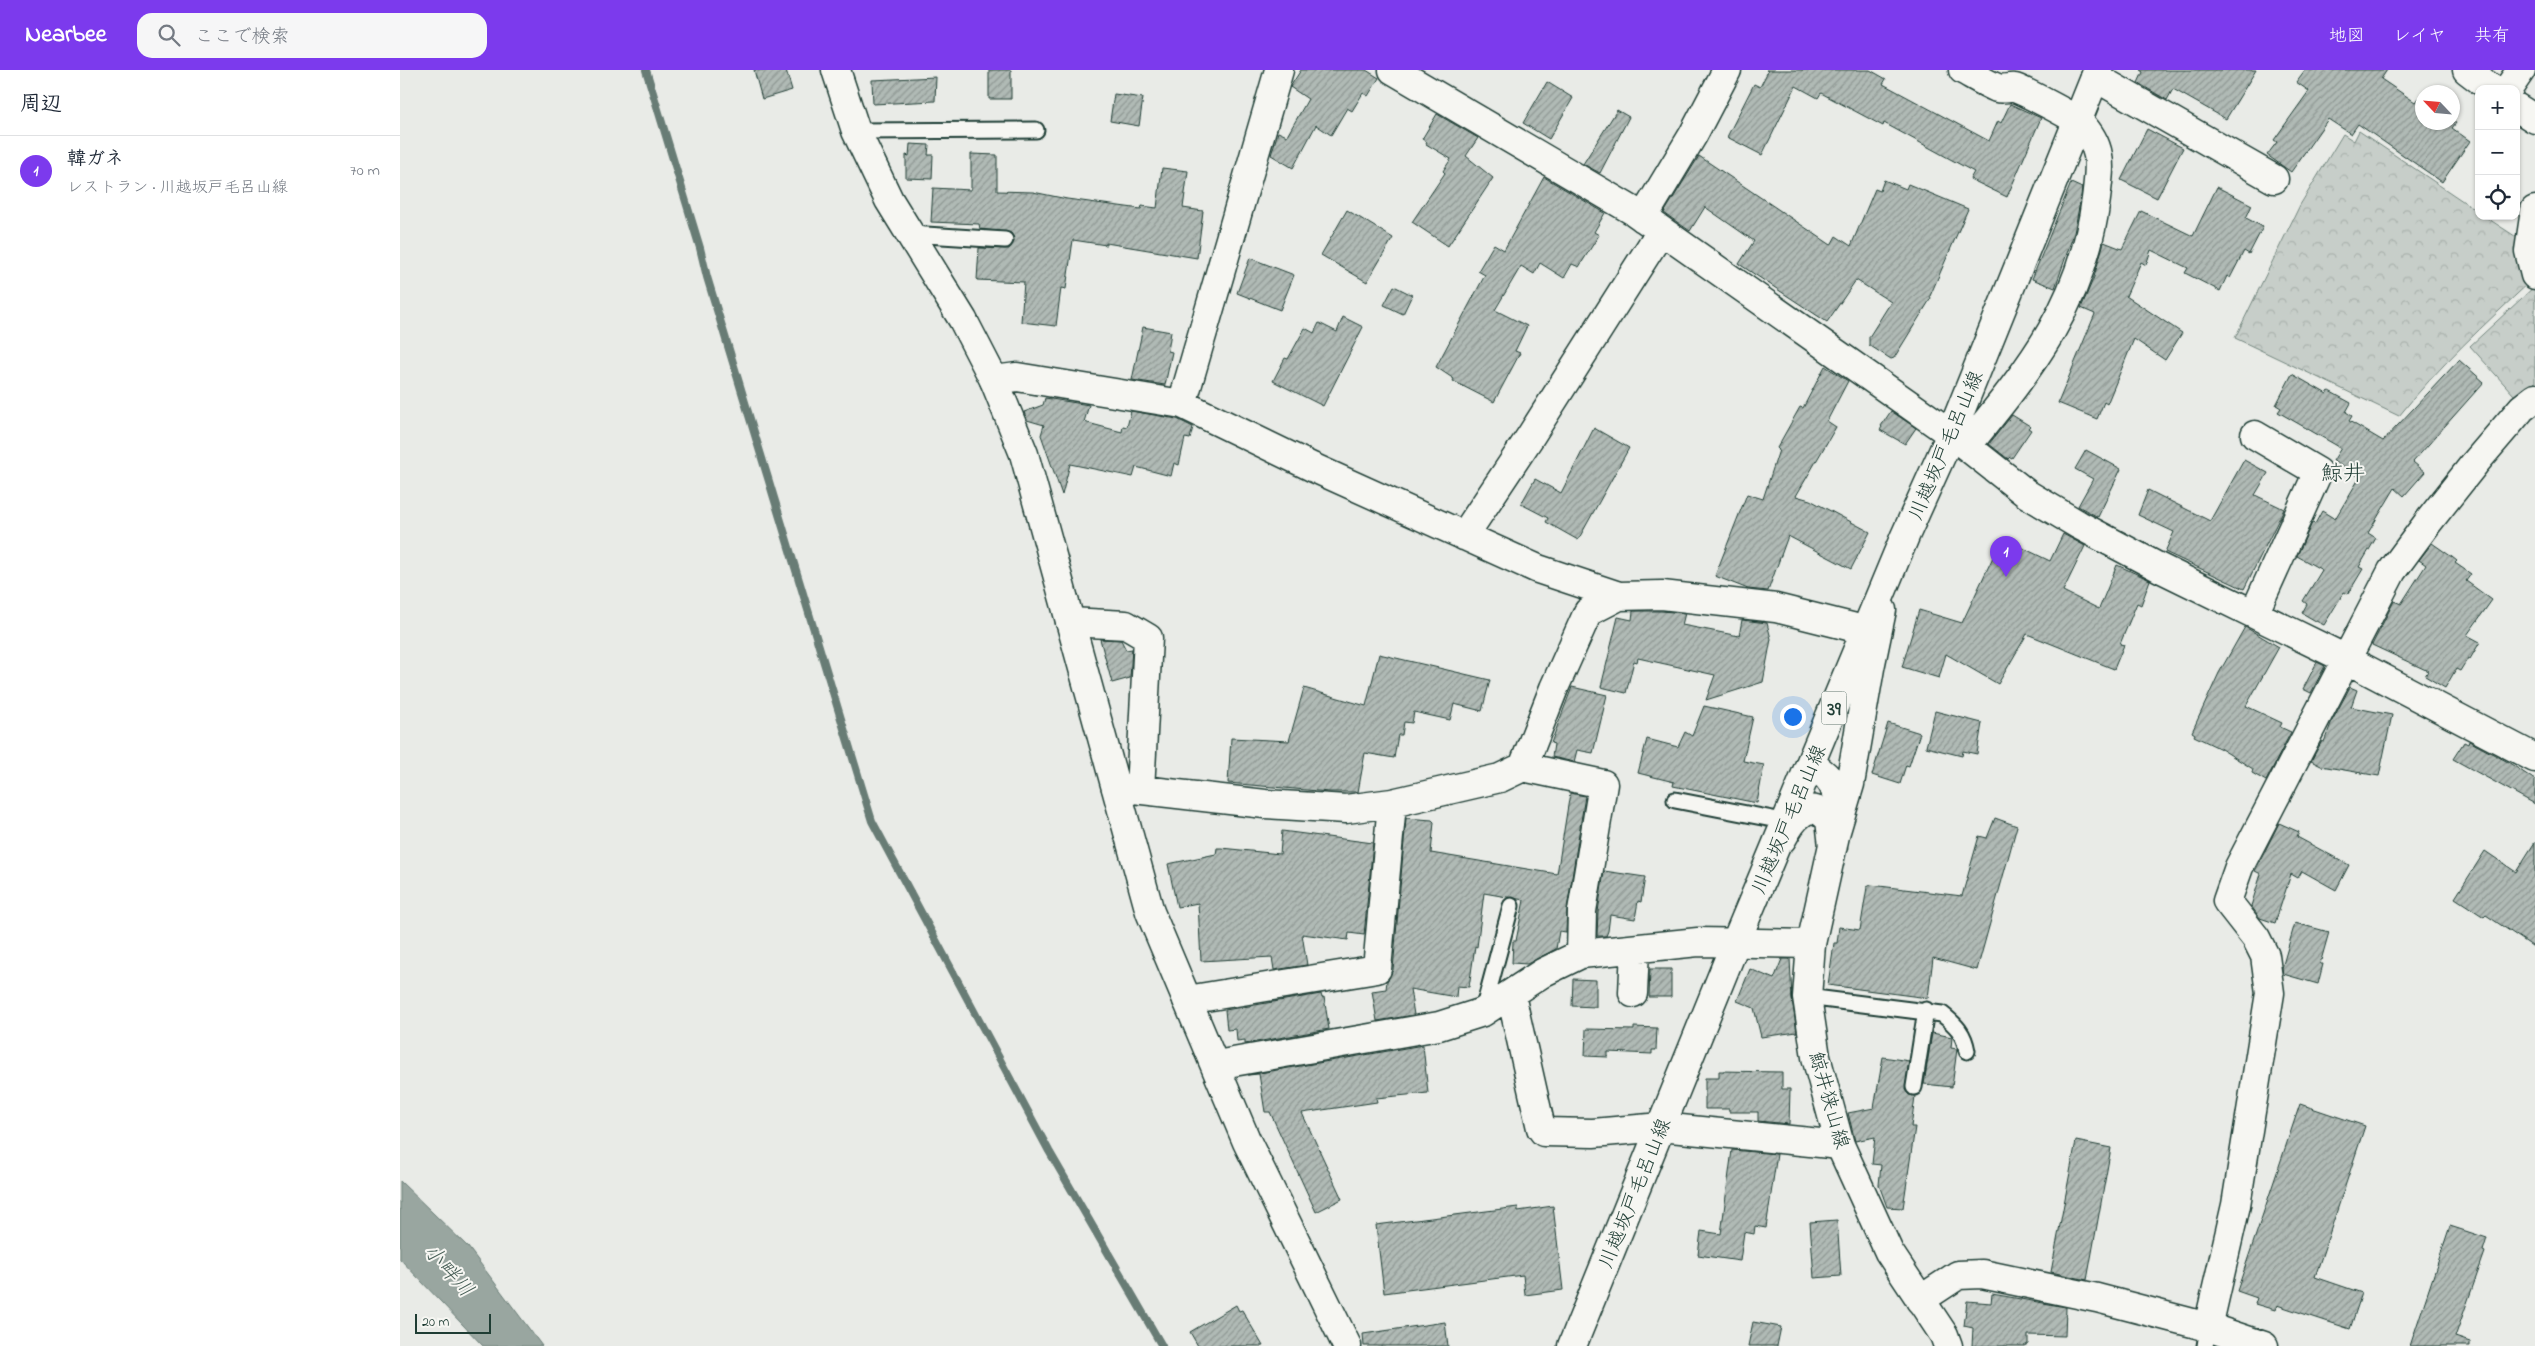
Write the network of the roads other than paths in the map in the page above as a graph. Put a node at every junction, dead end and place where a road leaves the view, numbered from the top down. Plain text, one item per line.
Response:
1 (836, 70) edge
2 (1279, 70) edge
3 (1393, 70) edge
4 (1727, 70) edge
5 (1963, 70) edge
6 (2467, 70) edge
7 (2521, 70) edge
8 (2096, 74) edge
9 (2487, 85) edge
10 (2511, 85) edge
11 (2520, 110) edge
12 (2535, 119) edge
13 (2077, 121) junction
14 (1036, 130) dead end
15 (856, 131) junction
16 (2274, 179) dead end
17 (2535, 210) edge
18 (1652, 224) junction
19 (910, 234) junction
20 (1006, 240) dead end
21 (2535, 275) edge
22 (994, 380) junction
23 (2535, 398) edge
24 (1182, 404) junction
25 (2255, 435) dead end
26 (1959, 440) junction
27 (1464, 536) junction
28 (1906, 536) junction
29 (1619, 596) junction
30 (2254, 614) junction
31 (1070, 622) junction
32 (1866, 633) junction
33 (2346, 658) junction
34 (1813, 758) junction
35 (2535, 758) edge
36 (1523, 767) junction
37 (1850, 784) junction
38 (1128, 789) junction
39 (1675, 800) dead end
40 (1392, 803) junction
41 (1788, 822) junction
42 (1835, 838) junction
43 (1772, 858) junction
44 (1511, 906) dead end
45 (1735, 944) junction
46 (1811, 944) junction
47 (1635, 948) junction
48 (1581, 954) junction
49 (1633, 993) dead end
50 (1511, 995) junction
51 (1807, 997) junction
52 (1187, 1000) junction
53 (1926, 1010) junction
54 (1482, 1012) junction
55 (1967, 1052) dead end
56 (1216, 1065) junction
57 (1914, 1087) dead end
58 (1661, 1127) junction
59 (1840, 1145) junction
60 (1920, 1300) junction
61 (2207, 1337) edge
62 (1347, 1346) edge
63 (1572, 1346) edge
64 (1948, 1346) edge
65 (2264, 1346) edge

1 - 15 street
2 - 24 street
3 - 18 street
4 - 18 street
5 - 13 street
6 - 9 street
7 - 10 street
8 - 13 street, 川越坂戸毛呂山線 / 39
8 - 16 street
11 - 12 street
13 - 26 street, 川越坂戸毛呂山線 / 39
13 - 26 street
14 - 15 lane
15 - 19 street
17 - 21 street
18 - 26 street
18 - 27 street
19 - 20 lane
19 - 22 street
22 - 24 street
22 - 31 street
23 - 33 street
24 - 27 street
25 - 30 street
26 - 28 street, 川越坂戸毛呂山線 / 39
26 - 30 street
27 - 29 street
28 - 32 street, 川越坂戸毛呂山線 / 39
28 - 37 street
29 - 32 street
29 - 36 street
30 - 33 street
31 - 38 street
31 - 38 street
32 - 34 street, 川越坂戸毛呂山線 / 39
33 - 35 street
33 - 61 street
34 - 37 street
34 - 41 street, 川越坂戸毛呂山線 / 39
34 - 42 street
36 - 40 street
36 - 48 street
37 - 42 street
38 - 40 street
38 - 52 street
39 - 41 lane
40 - 52 street
41 - 43 street, 川越坂戸毛呂山線 / 39
42 - 43 street
42 - 46 street, 鯨井狭山線
43 - 45 street, 川越坂戸毛呂山線 / 39
44 - 54 lane
45 - 46 street
45 - 47 street
45 - 58 street, 川越坂戸毛呂山線 / 39
46 - 51 street, 鯨井狭山線
47 - 48 street
47 - 49 street
48 - 50 street
50 - 54 street
50 - 58 street
51 - 53 lane
51 - 59 street, 鯨井狭山線
52 - 56 street
53 - 55 lane
53 - 57 lane
54 - 56 street
56 - 62 street
58 - 59 street
58 - 63 street, 川越坂戸毛呂山線 / 39
59 - 60 street, 鯨井狭山線
60 - 61 street
60 - 64 street, 鯨井狭山線
61 - 65 street

